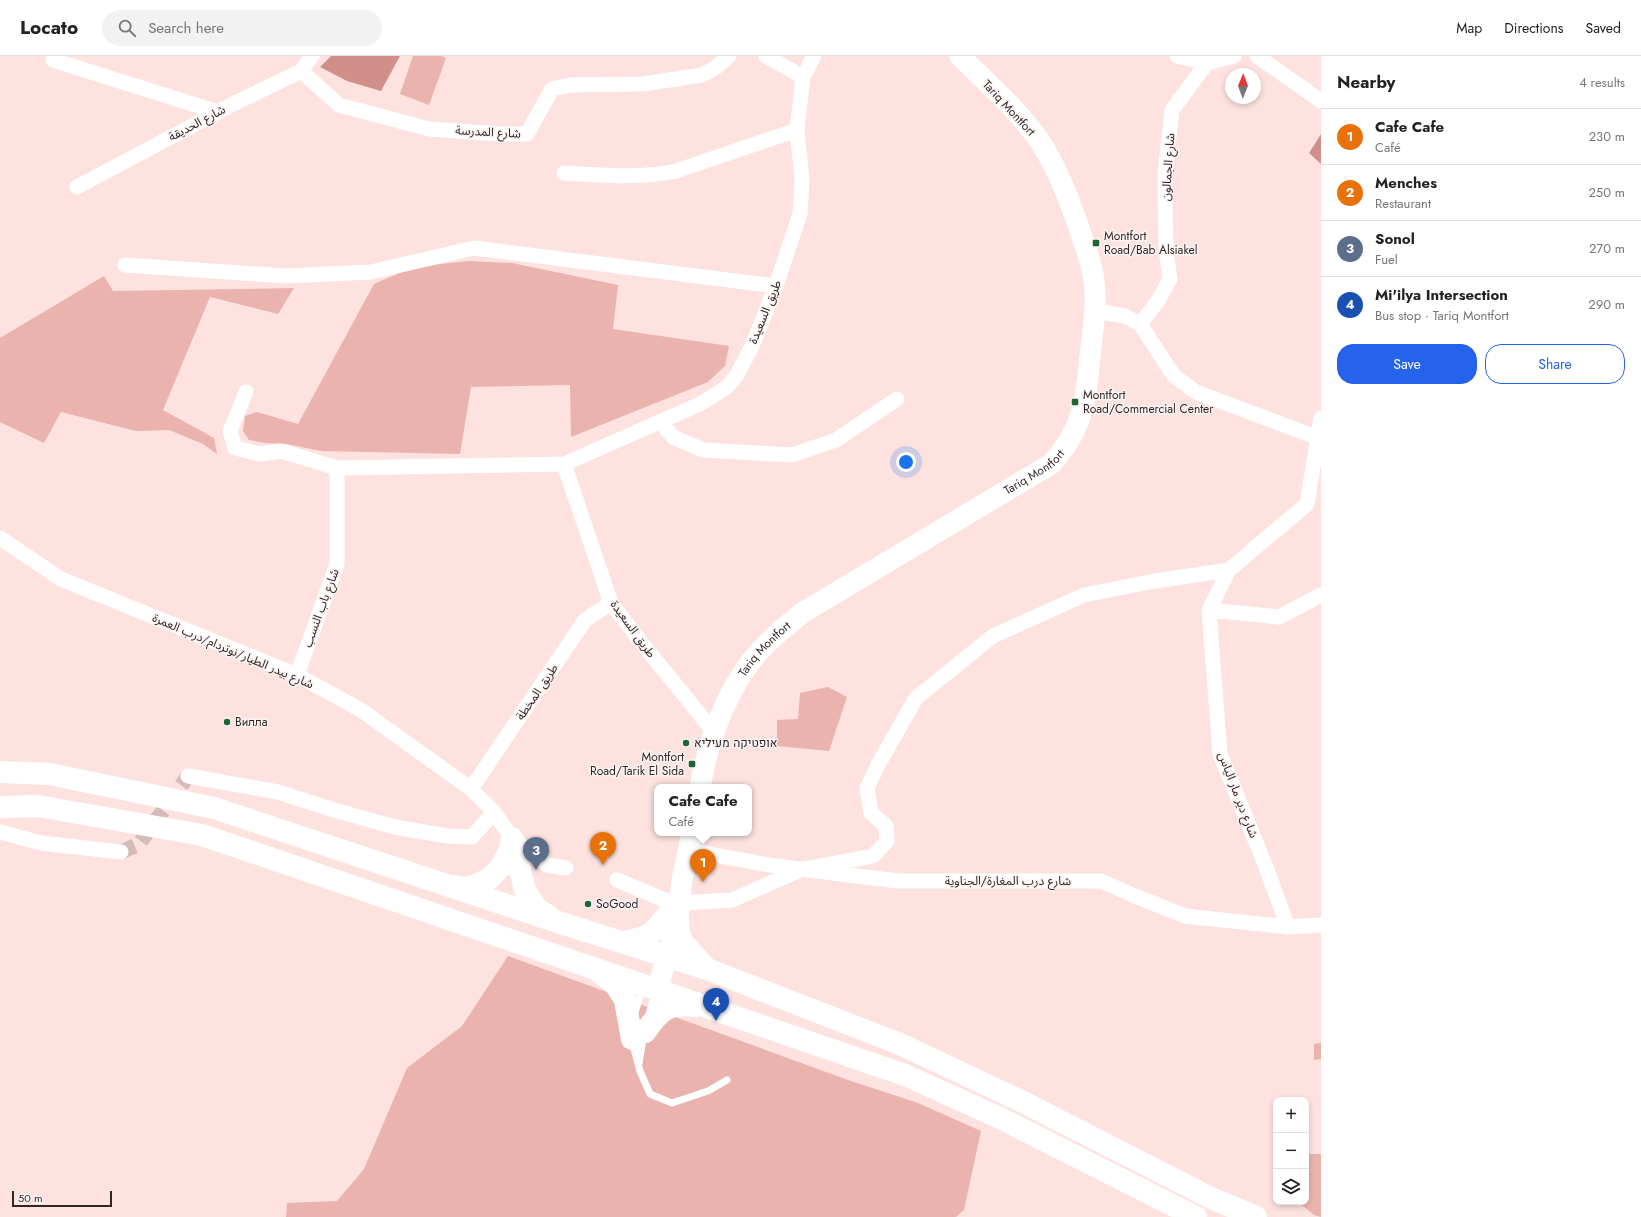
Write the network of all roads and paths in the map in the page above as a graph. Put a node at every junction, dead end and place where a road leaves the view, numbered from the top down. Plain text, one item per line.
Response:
1 (312, 56) edge
2 (730, 56) edge
3 (766, 56) edge
4 (814, 56) edge
5 (960, 56) edge
6 (1177, 56) edge
7 (1234, 56) edge
8 (1257, 56) edge
9 (53, 60) dead end
10 (1207, 63) junction
11 (301, 71) junction
12 (804, 77) junction
13 (1321, 101) edge
14 (218, 112) junction
15 (797, 130) junction
16 (564, 173) dead end
17 (77, 187) dead end
18 (126, 265) dead end
19 (776, 286) junction
20 (1095, 311) junction
21 (1140, 324) junction
22 (246, 392) dead end
23 (897, 399) dead end
24 (1321, 418) edge
25 (660, 422) junction
26 (1320, 439) edge
27 (564, 464) junction
28 (337, 468) junction
29 (0, 538) edge
30 (1229, 570) junction
31 (1321, 595) edge
32 (611, 603) junction
33 (1209, 610) junction
34 (297, 675) junction
35 (714, 732) junction
36 (0, 772) edge
37 (188, 776) dead end
38 (701, 784) edge
39 (471, 789) junction
40 (0, 807) edge
41 (494, 812) junction
42 (0, 832) edge
43 (512, 838) junction
44 (690, 841) edge
45 (121, 852) tunnel mouth
46 (566, 868) dead end
47 (803, 869) junction
48 (616, 880) dead end
49 (447, 885) junction
50 (675, 910) junction
51 (564, 924) junction
52 (1321, 925) edge
53 (1288, 927) junction
54 (623, 942) junction
55 (660, 954) junction
56 (591, 967) junction
57 (707, 969) junction
58 (650, 987) junction
59 (703, 1006) junction
60 (638, 1035) junction
61 (639, 1068) junction
62 (727, 1080) dead end
63 (1196, 1217) edge
64 (1256, 1217) edge

1 - 11 street, شارع الحديقة
2 - 11 street, شارع المدرسة
3 - 12 street
4 - 12 street, طريق السعيدة
5 - 20 main road, Tariq Montfort
6 - 10 street
7 - 10 street
8 - 13 street
9 - 14 street
10 - 21 street, شارع الجمالون
11 - 14 street, شارع الحديقة
12 - 15 street, طريق السعيدة
14 - 17 street, شارع الحديقة
15 - 16 street
15 - 19 street, طريق السعيدة
18 - 19 street
19 - 25 street, طريق السعيدة
20 - 21 street
20 - 35 main road, Tariq Montfort
21 - 26 street
22 - 28 street, طريق السعيدة
23 - 25 street
24 - 26 street
25 - 27 street, طريق السعيدة
26 - 30 street
27 - 28 street, طريق السعيدة
27 - 32 street, طريق السعيدة
28 - 34 street, شارع باب النسب
29 - 34 street, شارع بيدر الطيار/نوتردام/درب العمرة
30 - 33 street
30 - 47 street
31 - 33 street
32 - 35 street, طريق السعيدة
32 - 39 street, طريق المخطة
33 - 53 street, شارع دير مار الياس
34 - 39 street, شارع بيدر الطيار/نوتردام/درب العمرة
35 - 38 main road, Tariq Montfort
36 - 49 highway
37 - 41 street
39 - 41 street, شارع بيدر الطيار/نوتردام/درب العمرة
40 - 56 highway
41 - 43 street, شارع بيدر الطيار/نوتردام/درب العمرة
42 - 45 street
43 - 46 street, شارع بيدر الطيار/نوتردام/درب العمرة
43 - 49 highway
43 - 51 highway
44 - 47 street, شارع درب المغارة/الجناوية
44 - 50 main road
47 - 50 street
47 - 53 street, شارع درب المغارة/الجناوية
48 - 50 street
49 - 51 highway
50 - 54 highway
50 - 55 main road
50 - 57 highway
51 - 54 highway
52 - 53 street, شارع درب المغارة/الجناوية
54 - 55 highway
55 - 57 highway
55 - 58 main road
56 - 58 highway
56 - 60 highway
57 - 64 highway
58 - 59 highway
58 - 60 lane
58 - 60 lane
59 - 60 highway
59 - 63 highway
60 - 61 lane
60 - 61 lane
61 - 62 lane

